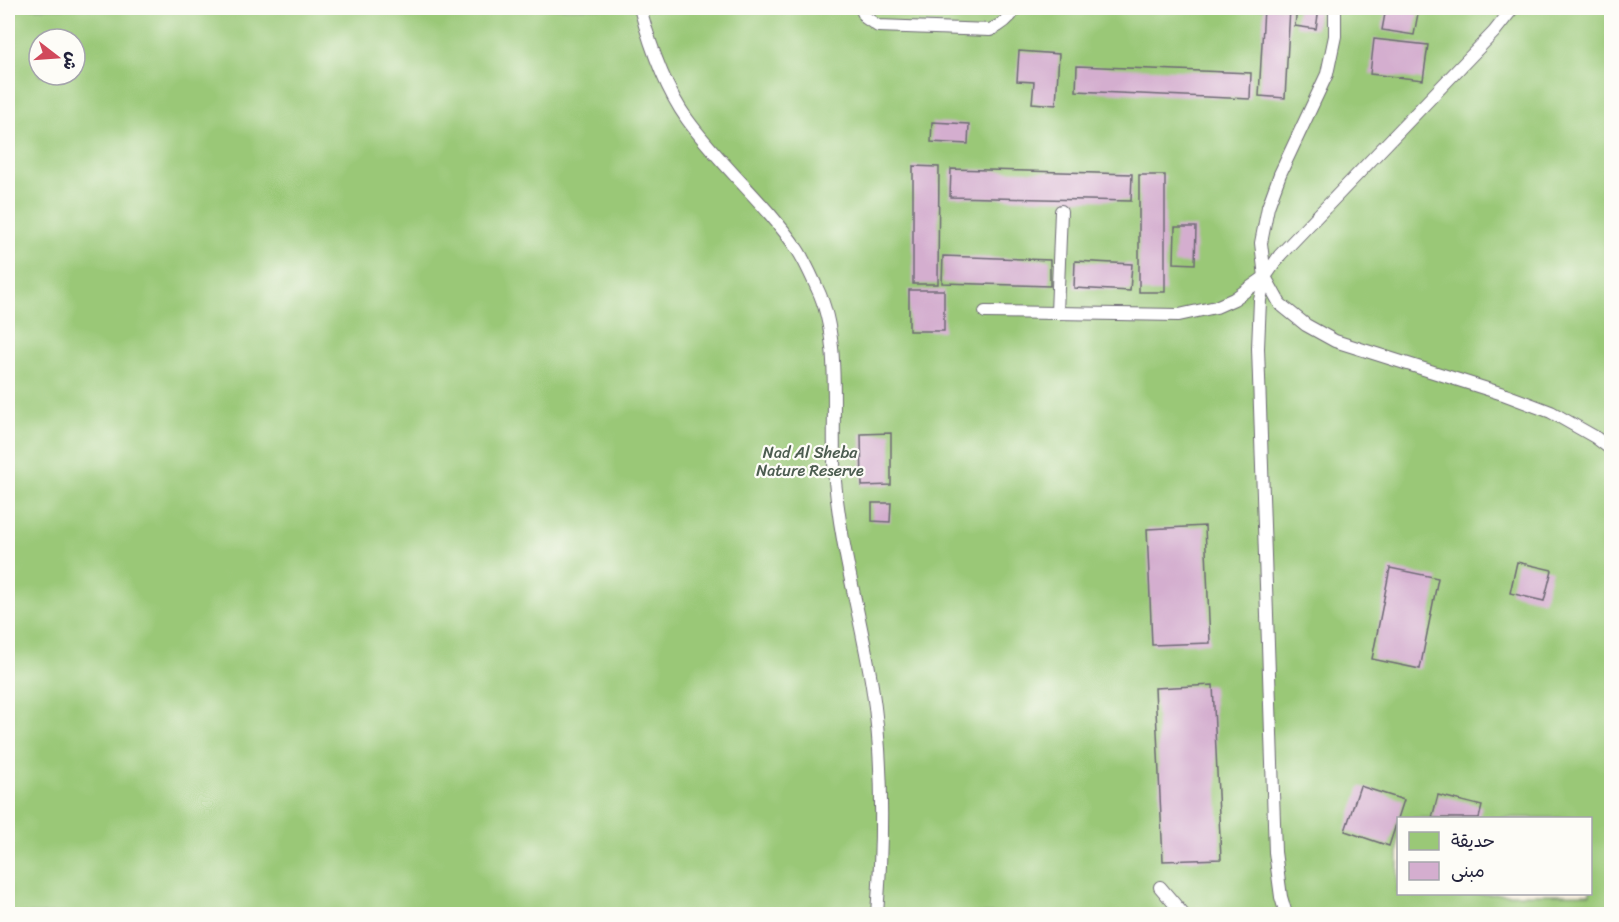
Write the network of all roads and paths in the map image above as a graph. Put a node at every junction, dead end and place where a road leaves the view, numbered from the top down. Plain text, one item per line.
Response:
1 (640, 8) edge
2 (861, 8) edge
3 (1016, 8) edge
4 (1335, 8) edge
5 (1513, 8) edge
6 (1061, 211) dead end
7 (1265, 277) junction
8 (985, 312) dead end
9 (1057, 313) junction
10 (1611, 450) edge
11 (1160, 887) dead end
12 (877, 915) edge
13 (1183, 915) edge
14 (1286, 915) edge

1 - 12 lane
2 - 3 lane
4 - 7 lane
5 - 7 lane
6 - 9 lane
7 - 9 lane
7 - 10 lane
7 - 14 lane
8 - 9 lane
11 - 13 lane

